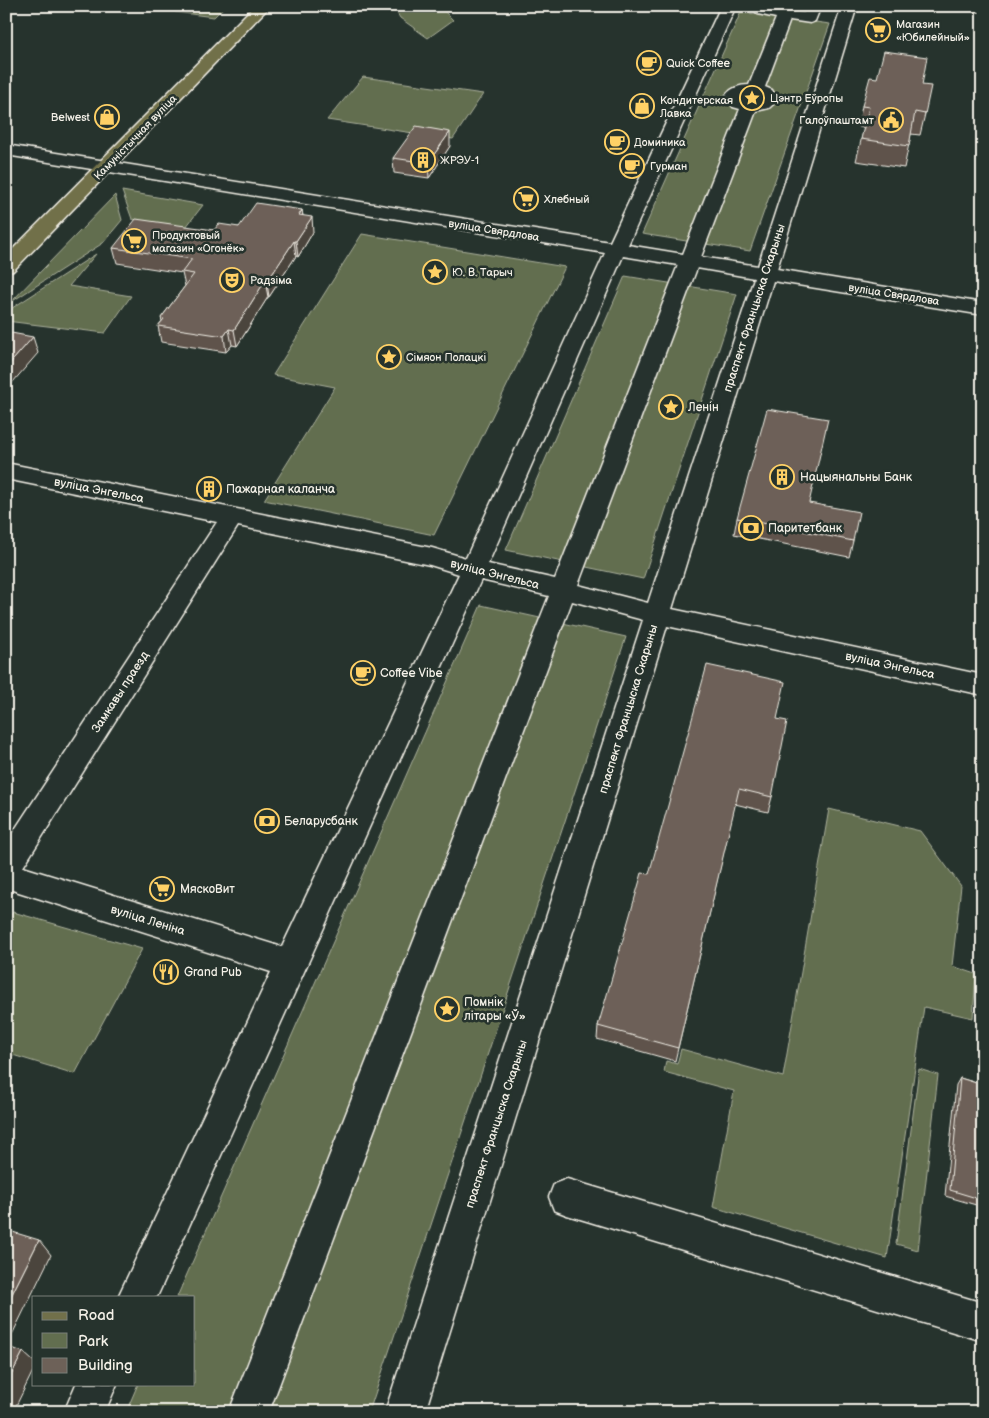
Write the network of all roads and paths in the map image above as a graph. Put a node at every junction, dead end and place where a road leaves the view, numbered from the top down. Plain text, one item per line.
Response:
1 (263, 6) edge
2 (729, 6) edge
3 (765, 6) edge
4 (814, 6) edge
5 (850, 6) edge
6 (974, 6) edge
7 (983, 7) edge
8 (785, 14) junction
9 (6, 150) edge
10 (106, 166) junction
11 (616, 250) junction
12 (690, 262) junction
13 (6, 267) edge
14 (765, 273) junction
15 (983, 309) edge
16 (6, 471) edge
17 (232, 517) junction
18 (473, 570) junction
19 (563, 590) junction
20 (657, 615) junction
21 (983, 684) edge
22 (6, 866) edge
23 (6, 875) edge
24 (291, 964) junction
25 (567, 1197) dead end
26 (138, 1296) edge
27 (983, 1322) edge
28 (96, 1386) edge
29 (84, 1412) edge
30 (249, 1412) edge
31 (405, 1412) edge

1 - 10 main road, Камуністычная вуліца
2 - 11 street
3 - 8 street
4 - 8 street
5 - 14 street, праспект Францыска Скарыны
6 - 7 street
8 - 12 street
9 - 10 street, вуліца Свярдлова
10 - 11 street, вуліца Свярдлова
10 - 13 main road, Камуністычная вуліца
11 - 12 street, вуліца Свярдлова
11 - 18 street
12 - 14 street, вуліца Свярдлова
12 - 19 street
14 - 15 street, вуліца Свярдлова
14 - 20 street, праспект Францыска Скарыны
16 - 17 street, вуліца Энгельса
17 - 18 street, вуліца Энгельса
17 - 22 street, Замкавы праезд
18 - 19 street, вуліца Энгельса
18 - 24 street
19 - 20 street, вуліца Энгельса
19 - 30 street
20 - 21 street, вуліца Энгельса
20 - 31 street, праспект Францыска Скарыны
23 - 24 street, вуліца Леніна
24 - 26 street
25 - 27 street
28 - 29 street

